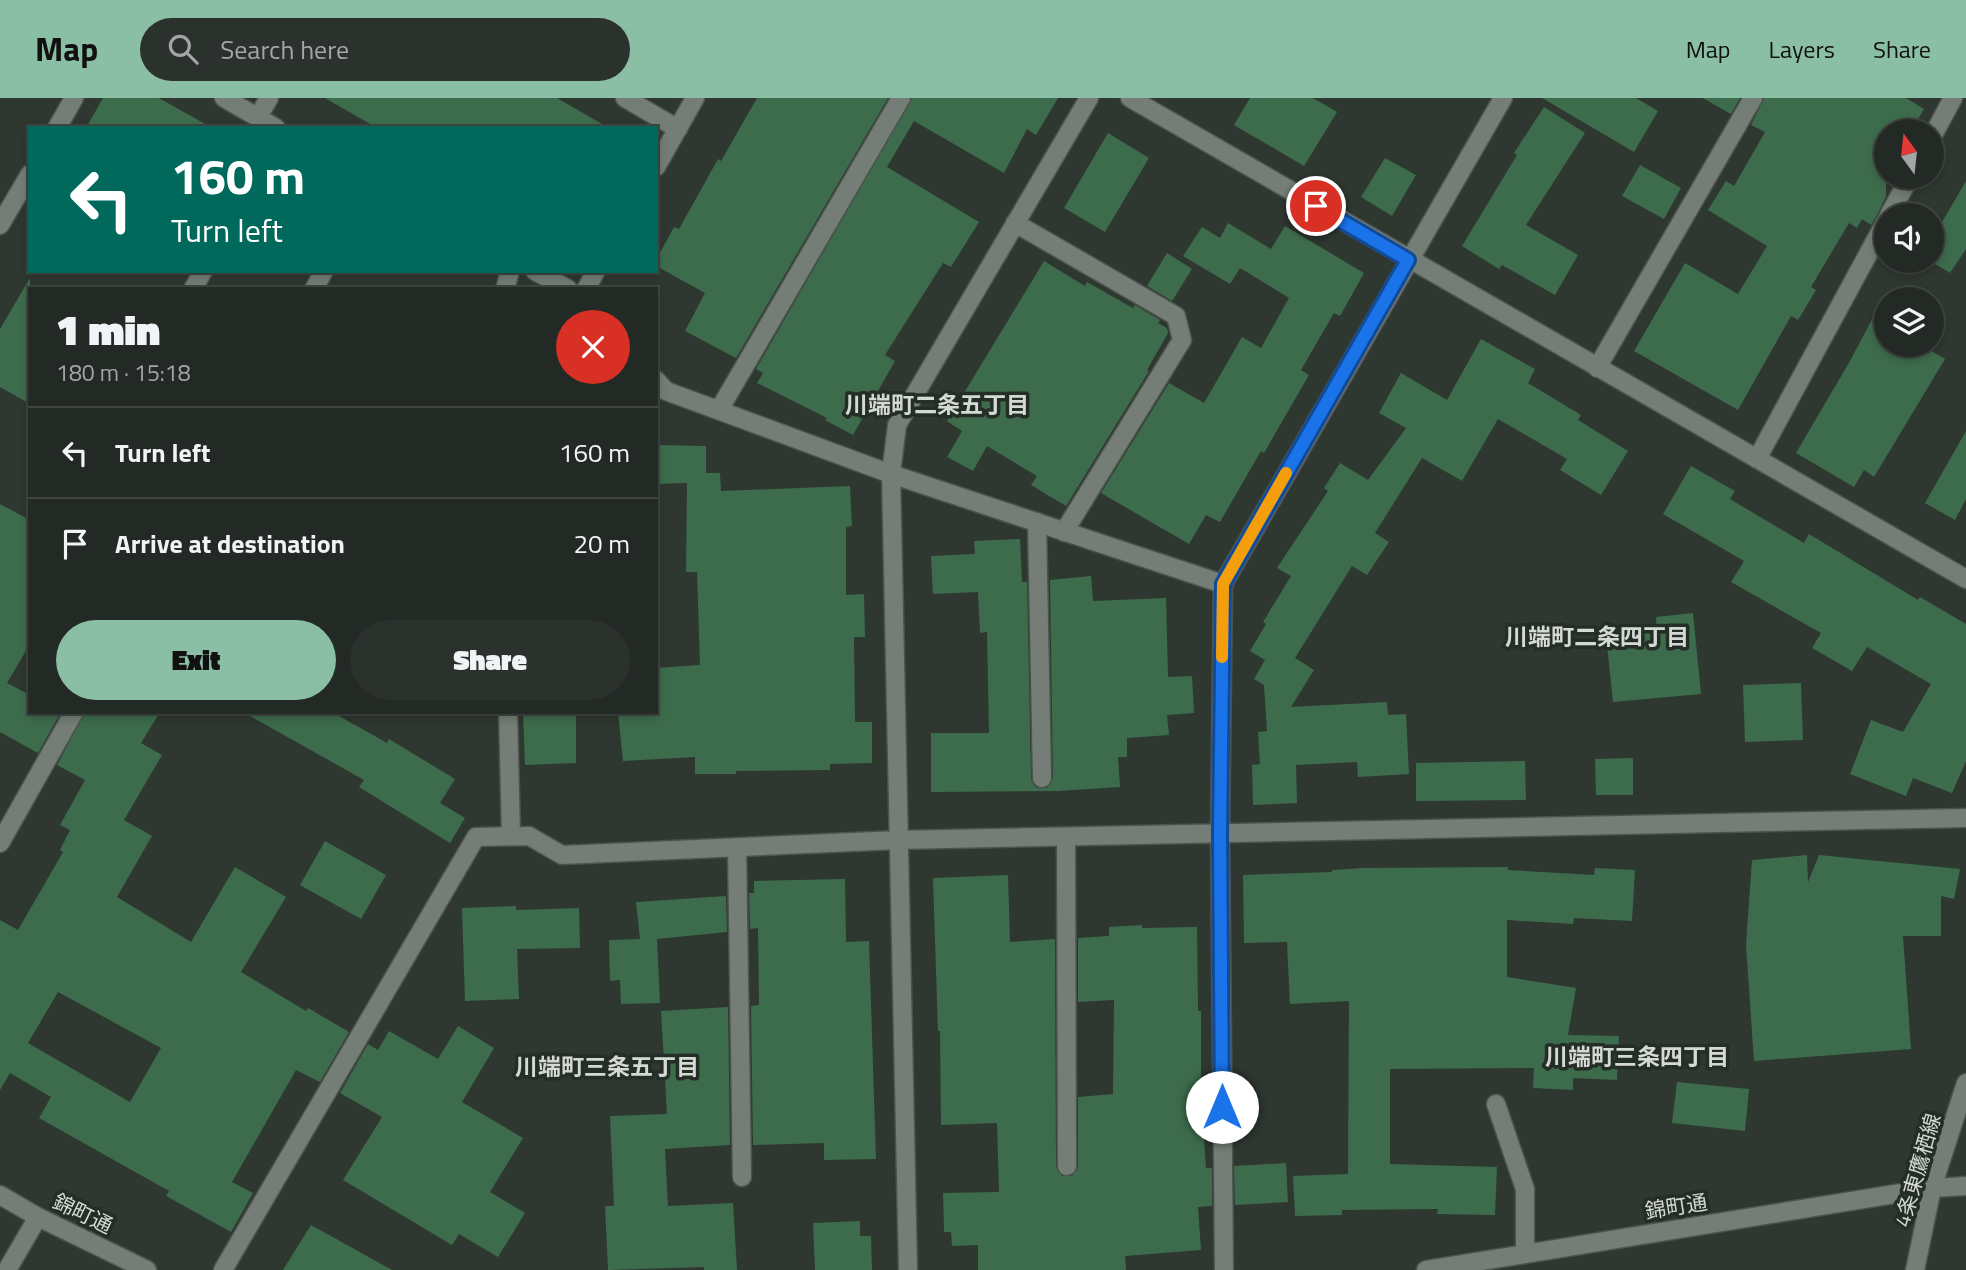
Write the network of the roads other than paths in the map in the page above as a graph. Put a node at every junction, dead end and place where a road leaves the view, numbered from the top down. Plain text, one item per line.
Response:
1 (74, 98) edge
2 (224, 98) edge
3 (269, 98) edge
4 (625, 98) edge
5 (695, 98) edge
6 (901, 98) edge
7 (1089, 98) edge
8 (1130, 98) edge
9 (1503, 98) edge
10 (1752, 98) edge
11 (1953, 98) edge
12 (258, 117) junction
13 (1942, 119) edge
14 (58, 126) edge
15 (273, 126) edge
16 (678, 129) junction
17 (658, 164) edge
18 (28, 177) edge
19 (1016, 223) junction
20 (0, 225) edge
21 (1874, 243) edge
22 (1408, 260) junction
23 (539, 273) edge
24 (564, 287) edge
25 (1597, 368) junction
26 (658, 382) edge
27 (719, 410) junction
28 (1757, 459) junction
29 (891, 474) junction
30 (1037, 522) junction
31 (1064, 531) junction
32 (1966, 579) edge
33 (1223, 584) junction
34 (73, 714) edge
35 (508, 714) edge
36 (1042, 778) dead end
37 (1966, 818) edge
38 (1220, 835) junction
39 (510, 836) junction
40 (1066, 838) junction
41 (898, 840) junction
42 (0, 843) edge
43 (737, 848) junction
44 (1966, 1083) edge
45 (1496, 1104) dead end
46 (1067, 1166) dead end
47 (742, 1177) dead end
48 (1966, 1186) edge
49 (1932, 1188) junction
50 (0, 1195) edge
51 (38, 1217) junction
52 (1525, 1254) junction
53 (7, 1270) edge
54 (147, 1270) edge
55 (223, 1270) edge
56 (908, 1270) edge
57 (1224, 1270) edge
58 (1426, 1270) edge
59 (1915, 1270) edge

1 - 14 street
2 - 12 street
3 - 12 street
4 - 16 street
5 - 16 street
6 - 27 street
7 - 19 street
8 - 22 street
9 - 22 street
10 - 25 street
11 - 13 street
12 - 15 street
16 - 17 street
18 - 20 street
19 - 29 street
19 - 31 street
21 - 28 street
22 - 25 street
22 - 33 street
23 - 24 street
25 - 28 street
26 - 27 street
27 - 29 street
28 - 32 street
29 - 30 street
29 - 41 street
30 - 31 street
30 - 36 street
31 - 33 street
33 - 38 street
34 - 42 street
35 - 39 street
37 - 38 street
38 - 40 street
38 - 57 street
39 - 43 street
39 - 55 street
40 - 41 street
40 - 46 street
41 - 43 street
41 - 56 street
43 - 47 street
44 - 49 street, 4条東鷹栖線
45 - 52 street
48 - 49 street, 錦町通
49 - 52 street, 錦町通
49 - 59 street, 4条東鷹栖線
50 - 51 street, 錦町通
51 - 53 street
51 - 54 street, 錦町通
52 - 58 street, 錦町通

